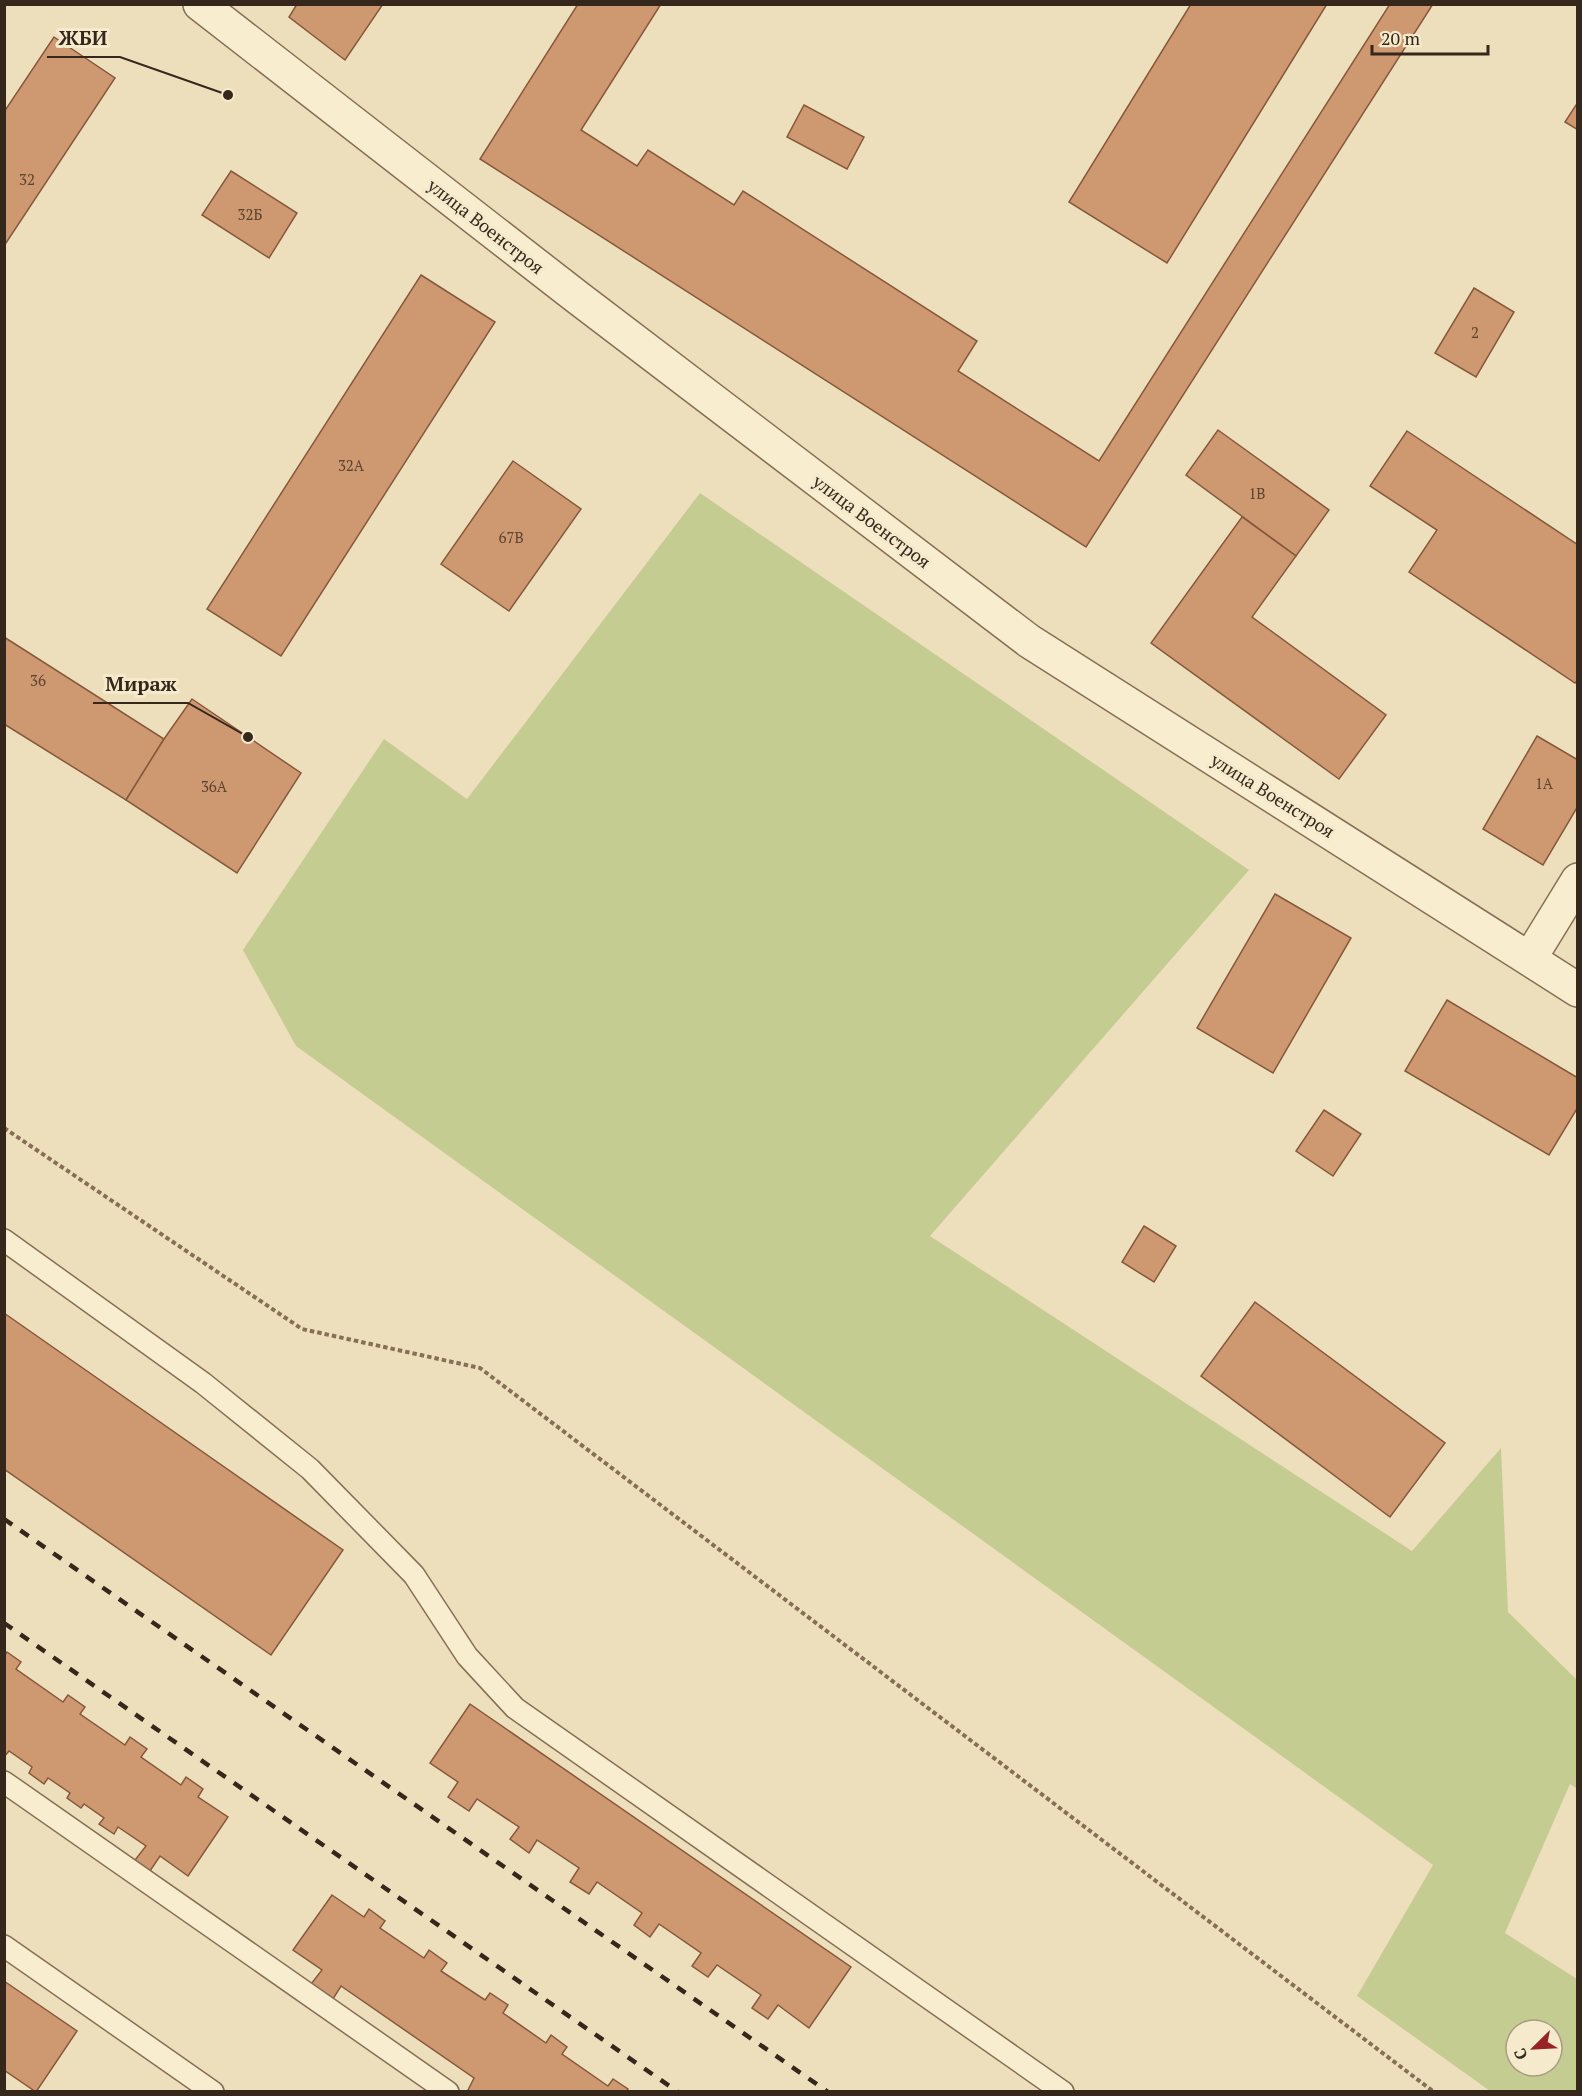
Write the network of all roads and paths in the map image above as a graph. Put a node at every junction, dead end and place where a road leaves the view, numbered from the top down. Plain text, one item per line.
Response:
1 (200, 4) edge
2 (1578, 879) edge
3 (1530, 958) junction
4 (1578, 990) edge
5 (4, 1128) edge
6 (4, 1240) edge
7 (4, 1782) edge
8 (4, 1946) edge
9 (213, 2091) edge
10 (448, 2091) edge
11 (1063, 2091) edge
12 (1434, 2091) edge

1 - 3 street, улица Военстроя
2 - 3 street
3 - 4 street, улица Военстроя
5 - 12 path
6 - 11 lane
7 - 10 lane
8 - 9 lane

